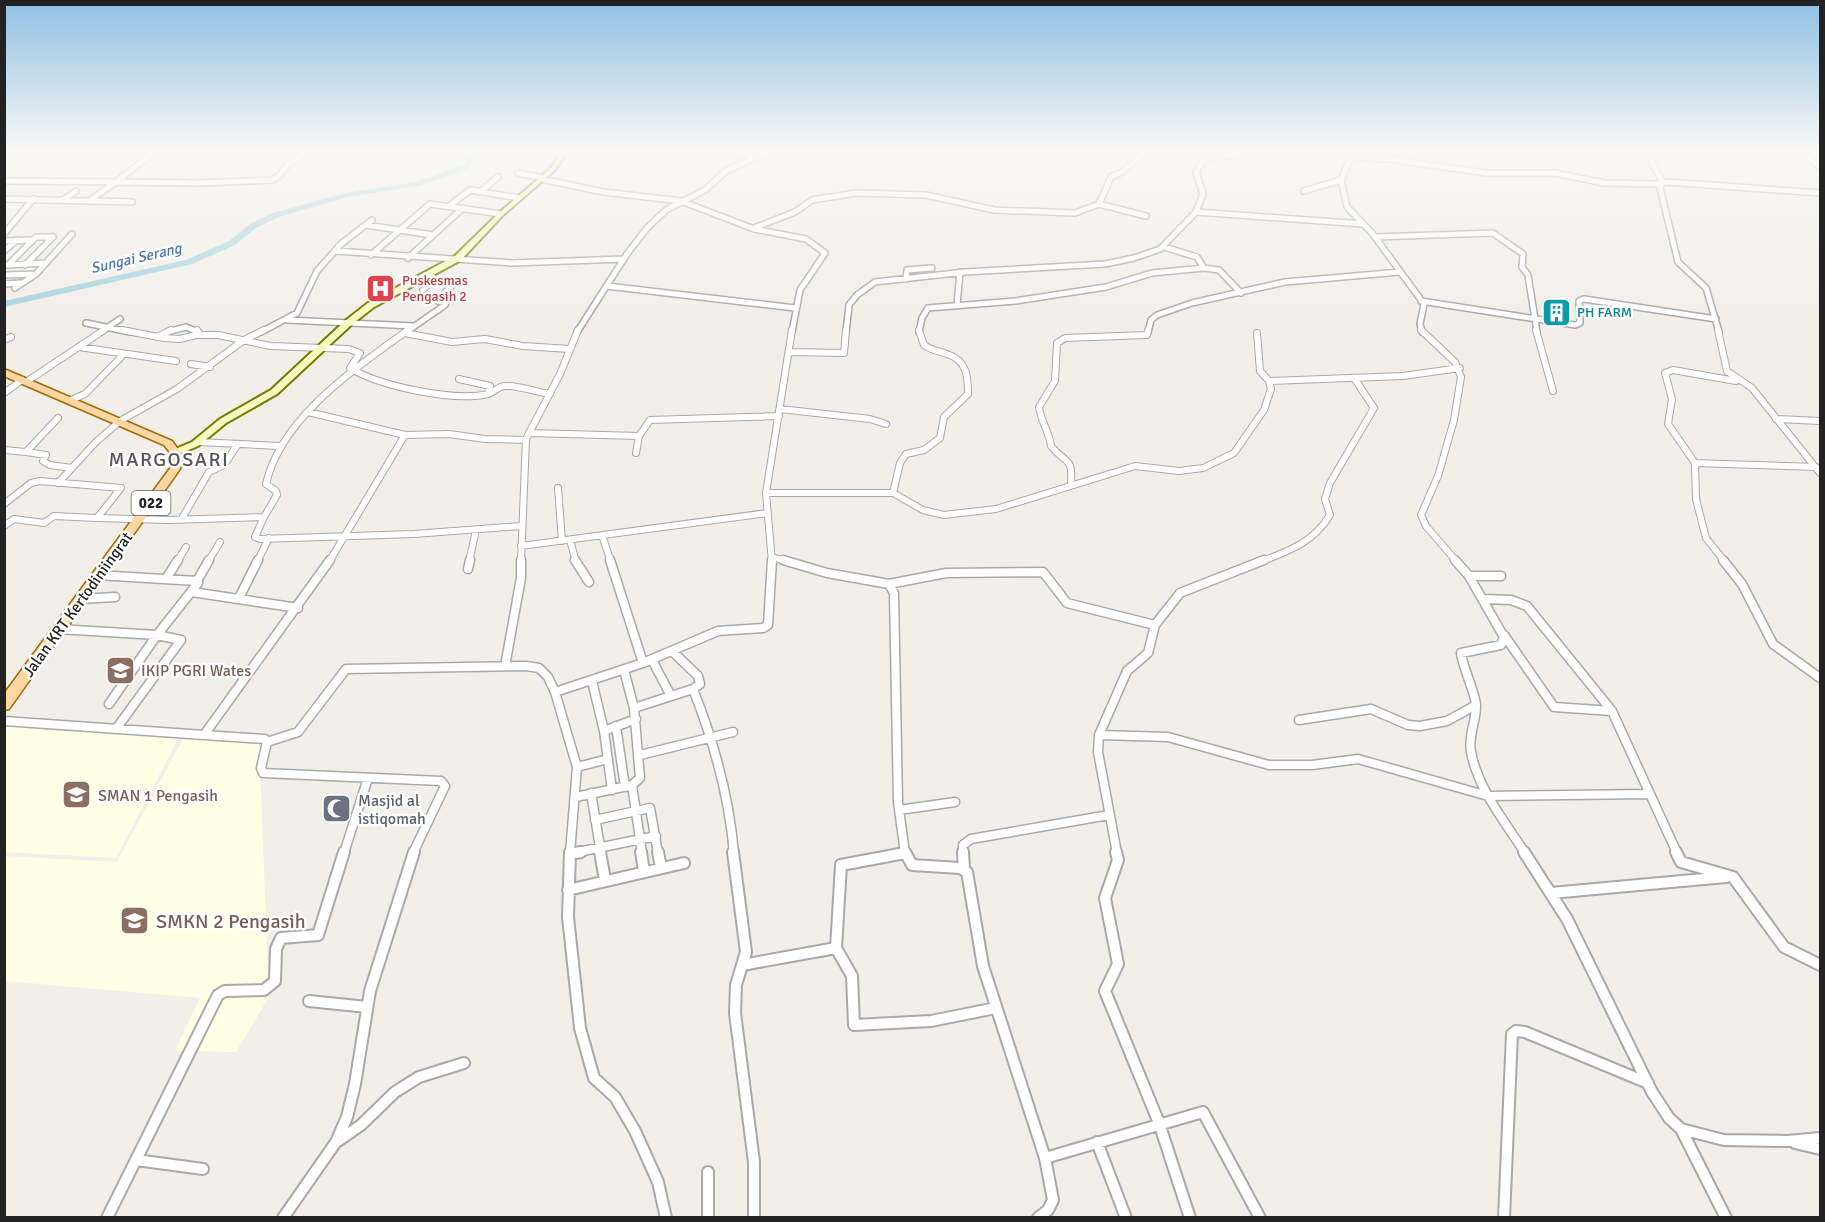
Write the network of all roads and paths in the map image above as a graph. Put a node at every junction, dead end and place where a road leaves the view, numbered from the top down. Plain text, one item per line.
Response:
1 (26, 206) edge
2 (427, 206) edge
3 (449, 206) edge
4 (510, 206) edge
5 (673, 206) edge
6 (694, 206) edge
7 (802, 206) edge
8 (976, 206) edge
9 (1095, 206) edge
10 (1107, 206) edge
11 (1198, 206) edge
12 (1347, 206) edge
13 (1667, 206) edge
14 (463, 208) junction
15 (1196, 212) junction
16 (501, 214) junction
17 (1146, 216) dead end
18 (1363, 224) junction
19 (399, 229) junction
20 (753, 229) junction
21 (4, 234) edge
22 (72, 234) dead end
23 (433, 235) junction
24 (1375, 237) junction
25 (17, 240) junction
26 (32, 240) junction
27 (4, 241) edge
28 (1164, 247) junction
29 (5, 250) edge
30 (334, 251) junction
31 (371, 255) junction
32 (408, 258) junction
33 (624, 259) junction
34 (453, 261) junction
35 (46, 263) junction
36 (6, 265) edge
37 (25, 265) junction
38 (933, 268) dead end
39 (1204, 268) junction
40 (960, 272) junction
41 (1400, 272) junction
42 (36, 274) junction
43 (4, 275) edge
44 (424, 276) junction
45 (434, 278) junction
46 (906, 279) junction
47 (22, 283) junction
48 (4, 284) edge
49 (607, 286) junction
50 (15, 288) dead end
51 (423, 290) dead end
52 (1241, 293) junction
53 (1421, 301) junction
54 (957, 305) junction
55 (795, 308) junction
56 (1533, 318) junction
57 (120, 319) dead end
58 (1716, 319) junction
59 (285, 320) junction
60 (86, 323) dead end
61 (348, 323) junction
62 (414, 326) junction
63 (109, 327) junction
64 (405, 333) junction
65 (1257, 333) dead end
66 (200, 334) junction
67 (158, 337) junction
68 (244, 340) junction
69 (323, 346) junction
70 (79, 347) junction
71 (570, 349) junction
72 (790, 352) junction
73 (123, 355) junction
74 (176, 361) dead end
75 (191, 364) dead end
76 (210, 367) junction
77 (1460, 368) junction
78 (4, 372) edge
79 (355, 373) junction
80 (1354, 378) junction
81 (459, 379) dead end
82 (24, 381) junction
83 (1269, 381) junction
84 (1742, 382) junction
85 (1553, 391) dead end
86 (4, 393) edge
87 (488, 394) junction
88 (550, 394) junction
89 (71, 400) junction
90 (308, 412) junction
91 (780, 412) junction
92 (58, 418) dead end
93 (1776, 419) junction
94 (120, 421) junction
95 (1821, 422) edge
96 (886, 424) dead end
97 (405, 435) junction
98 (639, 435) junction
99 (527, 436) junction
100 (198, 442) junction
101 (238, 444) junction
102 (280, 446) junction
103 (4, 450) edge
104 (26, 452) junction
105 (176, 452) junction
106 (636, 453) dead end
107 (1695, 463) junction
108 (72, 468) junction
109 (1818, 470) edge
110 (58, 483) junction
111 (1071, 485) junction
112 (558, 488) dead end
113 (766, 493) junction
114 (893, 493) junction
115 (4, 504) edge
116 (767, 513) junction
117 (264, 517) junction
118 (97, 518) junction
119 (138, 519) junction
120 (181, 520) junction
121 (4, 526) edge
122 (521, 526) junction
123 (476, 530) junction
124 (602, 535) junction
125 (344, 536) junction
126 (269, 538) junction
127 (566, 540) junction
128 (220, 542) dead end
129 (521, 546) junction
130 (186, 547) dead end
131 (772, 557) junction
132 (468, 569) dead end
133 (98, 575) junction
134 (1469, 576) junction
135 (1501, 576) dead end
136 (166, 579) junction
137 (197, 581) junction
138 (588, 582) dead end
139 (889, 584) junction
140 (192, 592) junction
141 (115, 597) dead end
142 (239, 598) junction
143 (80, 599) junction
144 (1484, 599) junction
145 (298, 608) junction
146 (1155, 625) junction
147 (58, 629) junction
148 (1502, 633) junction
149 (157, 635) junction
150 (673, 652) junction
151 (647, 661) junction
152 (505, 666) junction
153 (624, 670) junction
154 (1821, 678) edge
155 (592, 681) junction
156 (693, 689) junction
157 (555, 692) junction
158 (671, 696) junction
159 (109, 704) dead end
160 (4, 705) edge
161 (1476, 705) junction
162 (634, 708) junction
163 (1612, 711) junction
164 (636, 719) junction
165 (4, 720) edge
166 (1299, 720) dead end
167 (616, 726) junction
168 (116, 729) junction
169 (604, 731) junction
170 (733, 732) dead end
171 (204, 735) junction
172 (1099, 735) junction
173 (712, 737) junction
174 (267, 742) junction
175 (640, 755) junction
176 (608, 759) junction
177 (577, 767) junction
178 (368, 777) junction
179 (628, 786) junction
180 (612, 790) junction
181 (591, 794) junction
182 (1649, 794) junction
183 (1488, 796) junction
184 (576, 798) junction
185 (955, 802) dead end
186 (635, 810) junction
187 (899, 810) junction
188 (1109, 814) junction
189 (596, 820) junction
190 (656, 836) junction
191 (639, 839) junction
192 (600, 848) junction
193 (905, 853) junction
194 (570, 854) junction
195 (684, 863) dead end
196 (661, 868) junction
197 (964, 869) junction
198 (644, 871) junction
199 (1733, 877) junction
200 (605, 880) junction
201 (568, 890) junction
202 (1551, 893) junction
203 (836, 948) junction
204 (742, 965) junction
205 (1821, 965) edge
206 (309, 1001) dead end
207 (366, 1007) junction
208 (996, 1008) junction
209 (464, 1063) dead end
210 (1648, 1083) junction
211 (1159, 1123) junction
212 (1681, 1129) junction
213 (1821, 1138) edge
214 (1788, 1141) junction
215 (336, 1142) junction
216 (1097, 1142) junction
217 (1821, 1149) edge
218 (1045, 1158) junction
219 (136, 1160) junction
220 (203, 1169) dead end
221 (708, 1172) dead end
222 (107, 1218) edge
223 (283, 1218) edge
224 (666, 1218) edge
225 (708, 1218) edge
226 (754, 1218) edge
227 (1038, 1218) edge
228 (1126, 1218) edge
229 (1190, 1218) edge
230 (1260, 1218) edge
231 (1504, 1218) edge
232 (1726, 1218) edge

1 - 21 street
2 - 19 street
3 - 14 street
4 - 16 street
5 - 33 street
6 - 20 street
7 - 20 street
8 - 9 street
10 - 17 street
11 - 15 street
12 - 18 street
13 - 58 street
14 - 16 street
14 - 23 street
15 - 18 street
15 - 28 street
16 - 34 street
18 - 24 street
19 - 23 street
19 - 30 street
19 - 31 street
20 - 55 street
22 - 35 street
23 - 32 street
24 - 41 street
24 - 56 street
25 - 26 street
25 - 27 street
25 - 29 street
26 - 36 street
26 - 37 street
28 - 39 street
28 - 40 street
30 - 31 street
30 - 59 street
31 - 32 street
32 - 34 street
33 - 34 street
33 - 49 street
34 - 44 street
35 - 37 street
35 - 42 street
36 - 37 street
38 - 46 street
39 - 52 street
39 - 54 street
40 - 46 street
40 - 54 street
41 - 52 street
41 - 53 street
42 - 43 street
42 - 47 street
44 - 45 street
44 - 61 street
45 - 51 street
45 - 62 street
46 - 72 street
47 - 48 street
47 - 50 street
49 - 55 street
49 - 71 street
52 - 111 street
53 - 56 street
53 - 77 street
54 - 114 street
55 - 72 street
56 - 58 street
56 - 85 street
57 - 63 street
58 - 84 street
59 - 61 street
59 - 68 street
60 - 63 street
61 - 62 street
61 - 69 street
62 - 64 street
63 - 67 street
63 - 70 street
64 - 71 street
64 - 79 street
65 - 83 street
66 - 67 street
66 - 67 street
66 - 68 street
68 - 69 street
68 - 76 street
69 - 79 street
69 - 100 street
70 - 73 street
70 - 82 street
71 - 88 street
72 - 91 street
73 - 74 street
73 - 89 street
75 - 76 street
76 - 94 street
77 - 80 street
77 - 134 street
78 - 82 main road
79 - 87 street
79 - 90 street
80 - 83 street
80 - 146 street
81 - 87 street
82 - 86 street
82 - 89 main road
83 - 111 street
84 - 93 street
84 - 107 street
87 - 88 street
88 - 99 street
89 - 94 main road
90 - 97 street
90 - 102 street
91 - 96 street
91 - 98 street
91 - 113 street
92 - 104 street
93 - 95 street
93 - 109 street
94 - 105 main road
94 - 108 street
97 - 99 street
97 - 125 street
98 - 99 street
98 - 106 street
99 - 122 street
100 - 101 street
100 - 105 street
101 - 102 street
101 - 120 street
102 - 117 street
103 - 104 street
104 - 108 street
105 - 119 main road, Jalan KRT Kertodiniingrat / 022
107 - 109 street
107 - 154 street
108 - 110 street
110 - 115 street
110 - 118 street
111 - 114 street
112 - 127 street
113 - 114 street
113 - 116 street
116 - 124 street
116 - 131 street
117 - 120 street
117 - 126 street
118 - 119 street
118 - 121 street
119 - 120 street
119 - 133 main road, Jalan KRT Kertodiniingrat / 022
122 - 123 street
122 - 129 street
123 - 125 street
123 - 132 street
124 - 127 street
124 - 151 street
125 - 126 street
125 - 145 street
126 - 142 street
127 - 129 street
127 - 138 street
128 - 137 street
129 - 152 street
130 - 136 street
131 - 139 street
131 - 150 street
133 - 136 street
133 - 143 main road, Jalan KRT Kertodiniingrat / 022
134 - 135 street
134 - 144 street
136 - 137 street
137 - 140 street
139 - 146 street
139 - 187 street
140 - 142 street
140 - 149 street
141 - 143 street
142 - 145 street
143 - 147 main road, Jalan KRT Kertodiniingrat / 022
144 - 148 street
144 - 163 street
145 - 171 street
146 - 172 street
147 - 149 street
147 - 160 main road, Jalan KRT Kertodiniingrat / 022
148 - 161 street
148 - 163 street
149 - 159 street
149 - 168 street
150 - 151 street
150 - 156 street
151 - 153 street
151 - 158 street
152 - 157 street
152 - 174 street
153 - 155 street
153 - 162 street
155 - 157 street
155 - 169 street
156 - 158 street
156 - 173 street
157 - 177 street
158 - 162 street
161 - 166 street
161 - 183 street
162 - 164 street
163 - 182 street
164 - 167 street
164 - 175 street
165 - 168 street
167 - 169 street
167 - 179 street
168 - 171 street
169 - 176 street
170 - 173 street
171 - 174 street
172 - 183 street
172 - 188 street
173 - 175 street
173 - 204 street
174 - 178 street
175 - 179 street
176 - 177 street
176 - 180 street
177 - 184 street
178 - 207 street
178 - 219 street
179 - 180 street
179 - 186 street
180 - 181 street
181 - 184 street
181 - 189 street
182 - 183 street
182 - 199 street
183 - 202 street
184 - 194 street
185 - 187 street
186 - 189 street
186 - 190 street
186 - 191 street
187 - 193 street
188 - 197 street
188 - 211 street
189 - 192 street
190 - 191 street
190 - 196 street
191 - 192 street
191 - 198 street
192 - 194 street
192 - 200 street
193 - 197 street
193 - 203 street
194 - 201 street
195 - 196 street
196 - 198 street
197 - 208 street
198 - 200 street
199 - 202 street
199 - 205 street
200 - 201 street
201 - 224 street
202 - 210 street
203 - 204 street
203 - 208 street
204 - 226 street
206 - 207 street
207 - 215 street
208 - 218 street
209 - 215 street
210 - 212 street
210 - 231 street
211 - 216 street
211 - 229 street
211 - 230 street
212 - 214 street
212 - 232 street
213 - 214 street
214 - 217 street
215 - 223 street
216 - 218 street
216 - 228 street
218 - 227 street
219 - 220 street
219 - 222 street
221 - 225 street

